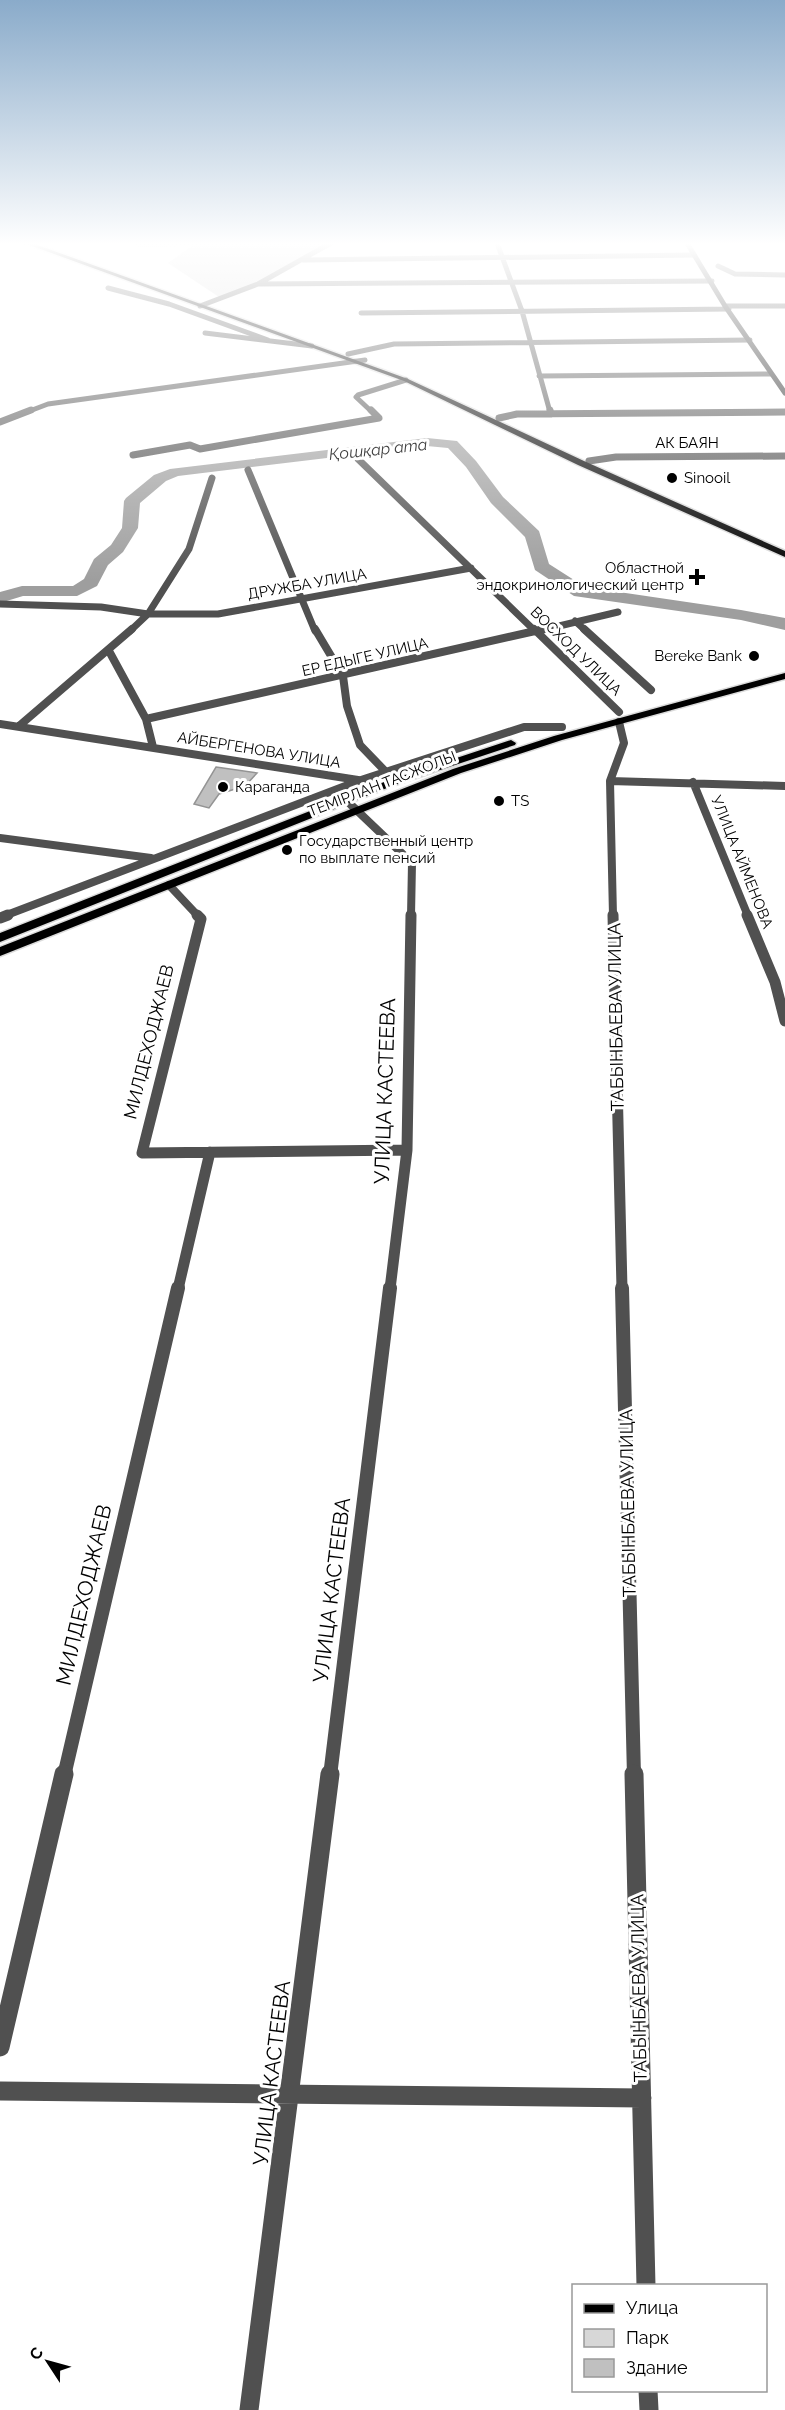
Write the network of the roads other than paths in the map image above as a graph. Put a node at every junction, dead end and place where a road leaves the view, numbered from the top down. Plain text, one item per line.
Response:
1 (343, 355) edge
2 (351, 355) edge
3 (534, 355) edge
4 (760, 355) edge
5 (361, 361) junction
6 (771, 374) junction
7 (539, 376) junction
8 (406, 381) junction
9 (785, 393) edge
10 (785, 412) edge
11 (551, 414) junction
12 (499, 418) junction
13 (0, 422) edge
14 (133, 455) dead end
15 (785, 456) edge
16 (358, 459) dead end
17 (589, 461) junction
18 (248, 470) dead end
19 (212, 478) dead end
20 (785, 547) edge
21 (785, 554) edge
22 (471, 568) junction
23 (300, 598) junction
24 (0, 604) edge
25 (618, 612) dead end
26 (148, 614) junction
27 (575, 621) junction
28 (535, 629) junction
29 (109, 651) junction
30 (785, 665) edge
31 (343, 676) junction
32 (785, 676) edge
33 (651, 690) dead end
34 (619, 717) junction
35 (146, 719) junction
36 (0, 724) edge
37 (19, 726) junction
38 (562, 727) junction
39 (153, 747) junction
40 (386, 772) junction
41 (361, 780) junction
42 (610, 781) junction
43 (693, 782) junction
44 (785, 786) edge
45 (351, 805) junction
46 (0, 838) edge
47 (152, 858) junction
48 (169, 885) junction
49 (0, 918) edge
50 (0, 938) edge
51 (0, 952) edge
52 (785, 1021) edge
53 (407, 1150) junction
54 (210, 1152) junction
55 (0, 2047) edge
56 (0, 2091) edge
57 (291, 2093) junction
58 (642, 2097) junction
59 (646, 2284) edge
60 (648, 2392) edge
61 (249, 2410) edge
62 (649, 2410) edge

1 - 5 main road
2 - 5 main road
3 - 7 street
4 - 6 main road
5 - 8 main road
5 - 12 main road
5 - 13 street
6 - 7 street
6 - 9 main road
7 - 11 street
8 - 14 street
8 - 21 main road
10 - 11 street
11 - 12 street
12 - 17 main road
15 - 17 street, АК БАЯН
16 - 22 street, ВОСХОД УЛИЦА
17 - 20 main road
18 - 23 street
19 - 26 street
22 - 23 street, ДРУЖБА УЛИЦА
22 - 28 street, ВОСХОД УЛИЦА
23 - 26 street, ДРУЖБА УЛИЦА
23 - 31 street
24 - 26 street, ДРУЖБА УЛИЦА
25 - 27 street, ЕР ЕДЫГЕ УЛИЦА
26 - 29 street
27 - 28 street, ЕР ЕДЫГЕ УЛИЦА
27 - 33 street
28 - 31 street, ЕР ЕДЫГЕ УЛИЦА
28 - 34 street, ВОСХОД УЛИЦА
29 - 35 street
29 - 37 street
30 - 34 main road, ТЕМІРЛАН ТАСЖОЛЫ
31 - 35 street, ЕР ЕДЫГЕ УЛИЦА
31 - 40 street
32 - 34 main road, ТЕМІРЛАН ТАСЖОЛЫ
34 - 38 main road, ТЕМІРЛАН ТАСЖОЛЫ
34 - 42 street, ТАБЫНБАЕВА УЛИЦА
34 - 45 main road, ТЕМІРЛАН ТАСЖОЛЫ
35 - 39 street
36 - 37 street, АЙБЕРГЕНОВА УЛИЦА
37 - 39 street, АЙБЕРГЕНОВА УЛИЦА
38 - 40 street
38 - 45 main road, ТЕМІРЛАН ТАСЖОЛЫ
39 - 41 street, АЙБЕРГЕНОВА УЛИЦА
40 - 41 street
41 - 47 street
42 - 43 street, УЛИЦА АЙМЕНОВА
42 - 58 street, ТАБЫНБАЕВА УЛИЦА
43 - 44 street, УЛИЦА АЙМЕНОВА
43 - 52 street, УЛИЦА АЙМЕНОВА
45 - 48 main road, ТЕМІРЛАН ТАСЖОЛЫ
45 - 50 main road, ТЕМІРЛАН ТАСЖОЛЫ
45 - 53 street, УЛИЦА КАСТЕЕВА
46 - 47 street
47 - 49 street
48 - 51 main road, ТЕМІРЛАН ТАСЖОЛЫ
48 - 54 street, МИЛДЕХОДЖАЕВ
53 - 54 street, МИЛДЕХОДЖАЕВ
53 - 57 street, УЛИЦА КАСТЕЕВА
54 - 55 street, МИЛДЕХОДЖАЕВ
56 - 57 street
57 - 58 street
57 - 61 street, УЛИЦА КАСТЕЕВА
58 - 59 street, ТАБЫНБАЕВА УЛИЦА
60 - 62 street

